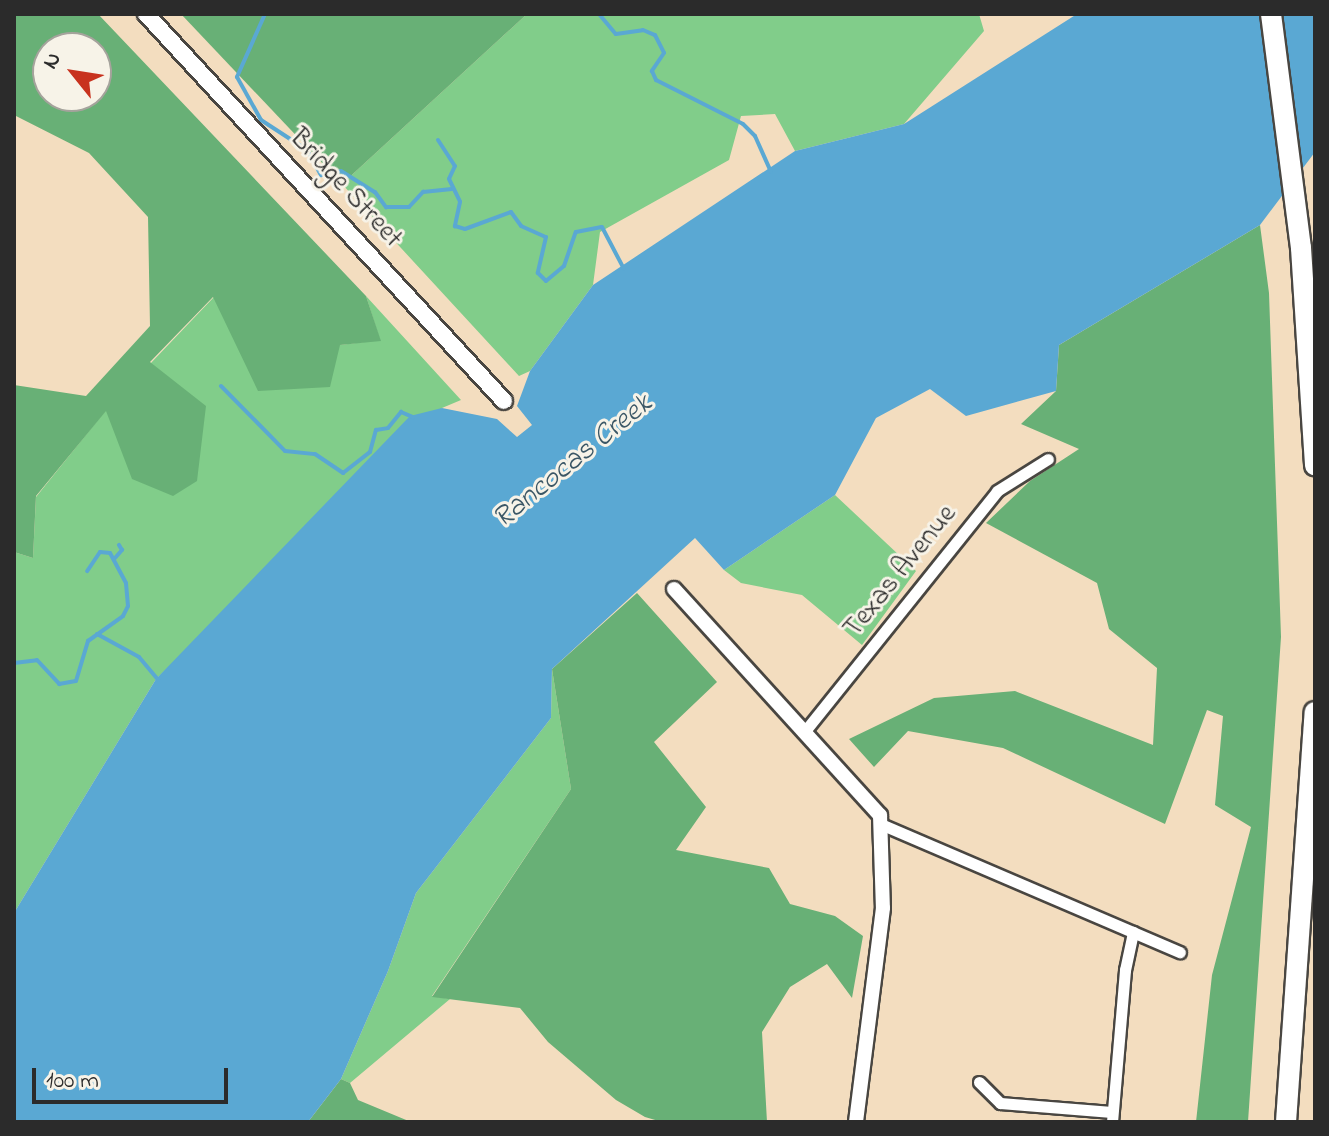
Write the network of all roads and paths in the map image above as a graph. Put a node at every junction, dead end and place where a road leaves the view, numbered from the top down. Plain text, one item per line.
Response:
1 (146, 14) edge
2 (1271, 14) edge
3 (504, 401) dead end
4 (1048, 459) dead end
5 (1315, 466) edge
6 (674, 589) dead end
7 (1315, 712) edge
8 (805, 731) junction
9 (883, 825) junction
10 (1133, 932) junction
11 (1180, 952) dead end
12 (979, 1082) dead end
13 (1112, 1117) edge
14 (856, 1122) edge
15 (1286, 1122) edge

1 - 3 main road, Bridge Street
2 - 5 highway
4 - 8 street, Texas Avenue
6 - 8 street
7 - 15 highway
8 - 9 street
9 - 10 street
9 - 14 street
10 - 11 street
10 - 13 street
12 - 13 street

